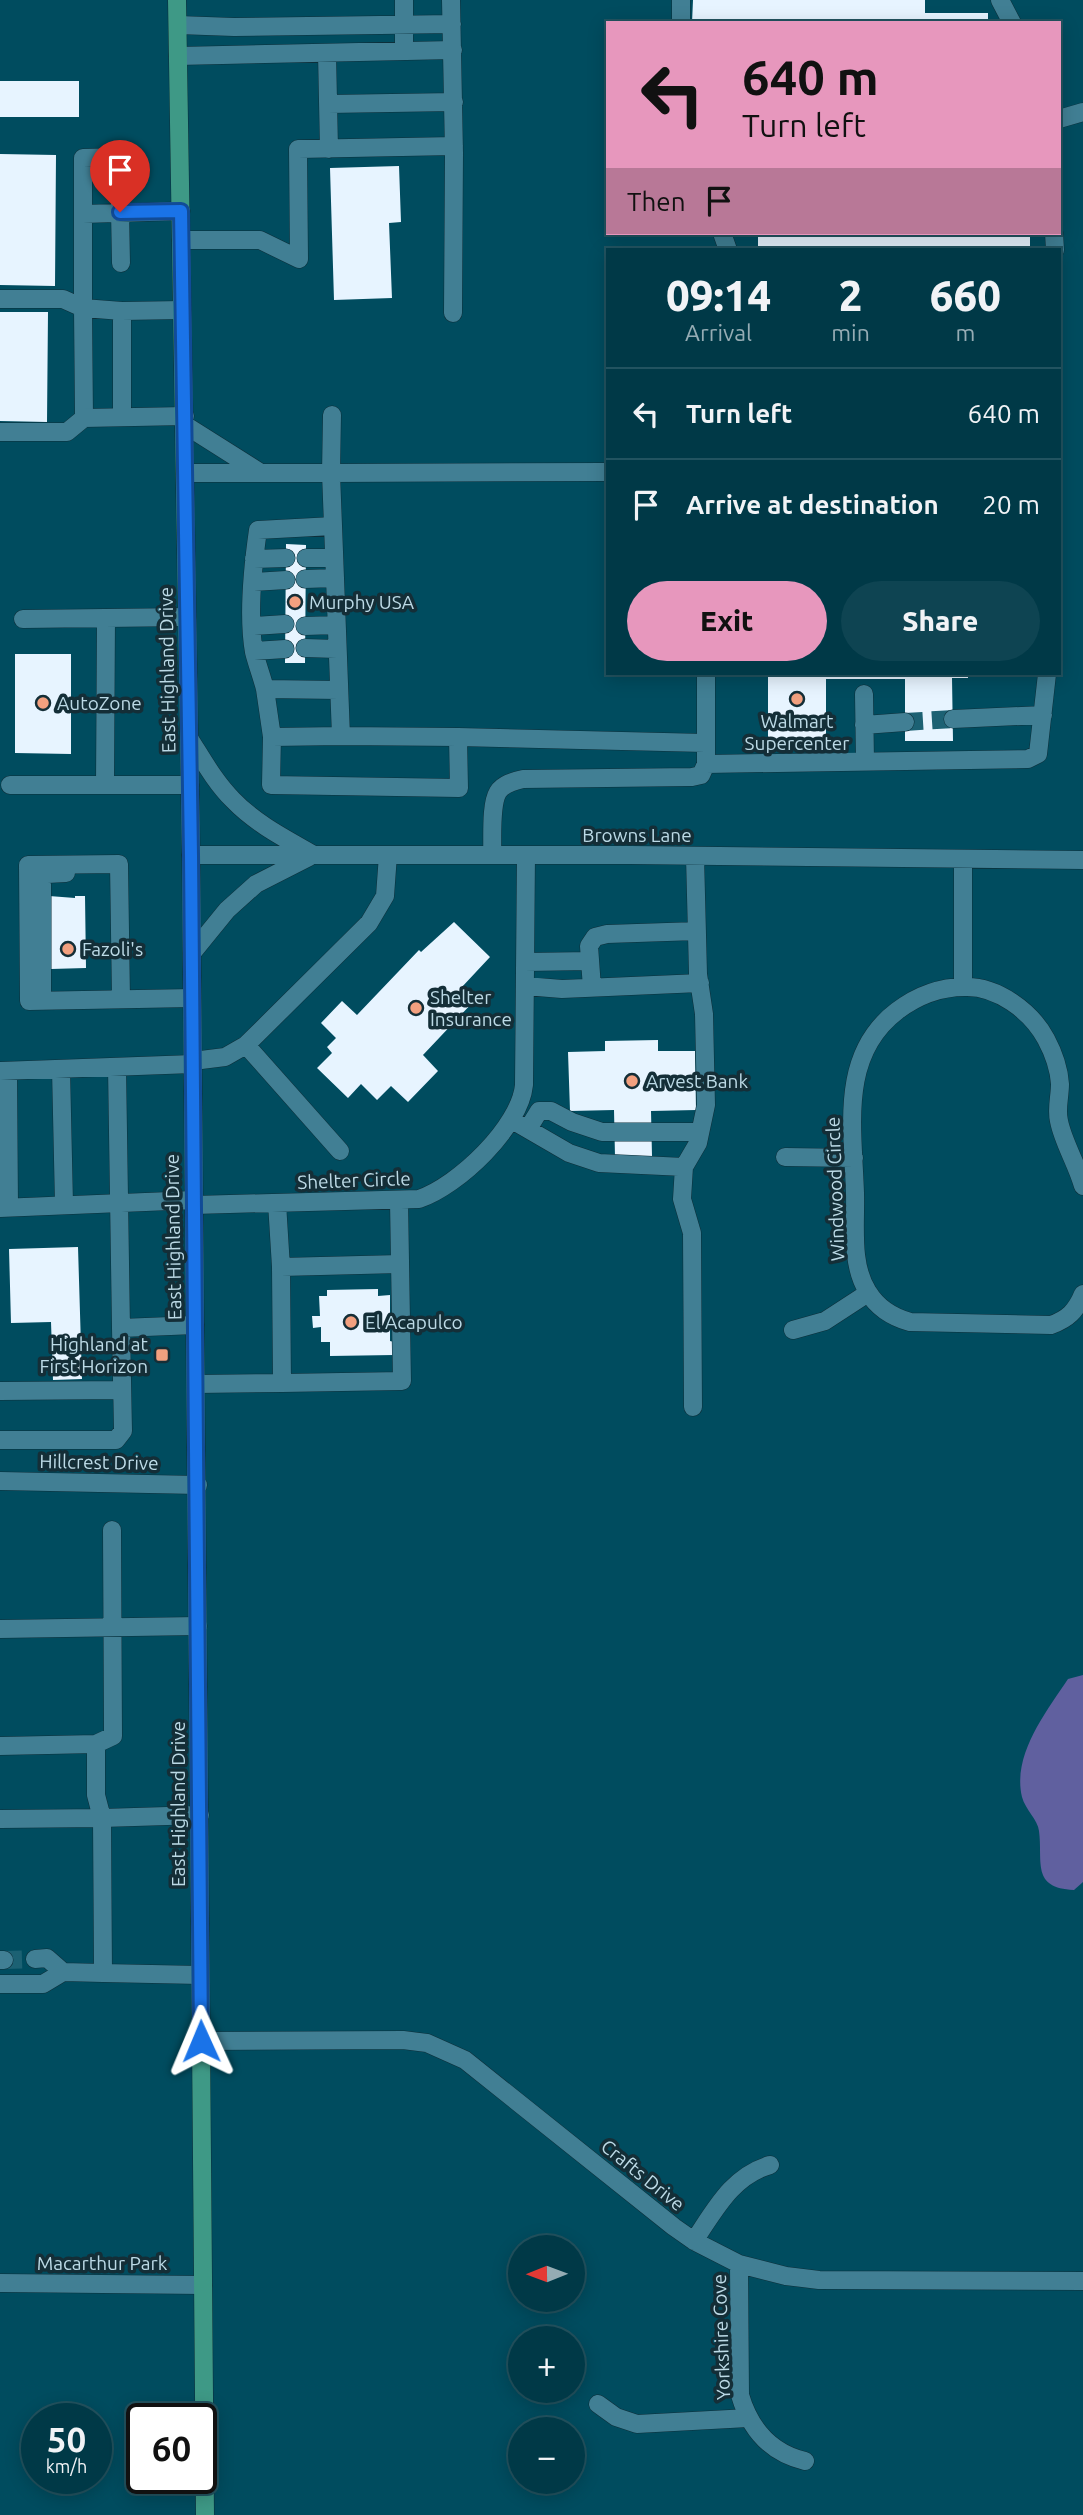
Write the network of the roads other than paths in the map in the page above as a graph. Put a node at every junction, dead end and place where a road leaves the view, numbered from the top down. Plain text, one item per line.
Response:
1 (177, 0) edge
2 (404, 0) edge
3 (451, 0) edge
4 (681, 0) edge
5 (1000, 0) edge
6 (681, 21) edge
7 (1011, 21) edge
8 (452, 24) junction
9 (178, 25) junction
10 (404, 25) junction
11 (453, 50) junction
12 (404, 51) junction
13 (327, 53) junction
14 (178, 56) junction
15 (454, 102) junction
16 (328, 104) junction
17 (1083, 112) edge
18 (1061, 118) edge
19 (454, 146) junction
20 (329, 149) junction
21 (181, 211) junction
22 (120, 212) junction
23 (83, 214) junction
24 (181, 240) junction
25 (121, 263) dead end
26 (0, 299) edge
27 (83, 308) junction
28 (182, 310) junction
29 (122, 311) junction
30 (453, 313) dead end
31 (332, 415) dead end
32 (122, 416) junction
33 (84, 418) junction
34 (185, 421) junction
35 (0, 432) edge
36 (606, 472) edge
37 (185, 473) junction
38 (261, 473) junction
39 (331, 473) junction
40 (332, 526) junction
41 (286, 558) dead end
42 (306, 558) dead end
43 (334, 558) junction
44 (254, 559) junction
45 (335, 578) junction
46 (305, 579) dead end
47 (286, 580) dead end
48 (253, 582) junction
49 (187, 617) junction
50 (106, 618) junction
51 (23, 619) dead end
52 (285, 624) dead end
53 (337, 625) junction
54 (253, 626) junction
55 (305, 626) dead end
56 (305, 648) dead end
57 (285, 649) dead end
58 (338, 649) junction
59 (254, 651) junction
60 (706, 675) edge
61 (1047, 675) edge
62 (265, 689) junction
63 (339, 690) junction
64 (864, 694) dead end
65 (1043, 715) junction
66 (953, 719) tunnel mouth
67 (905, 722) tunnel mouth
68 (864, 724) junction
69 (341, 736) junction
70 (272, 737) junction
71 (458, 737) junction
72 (189, 738) junction
73 (705, 743) junction
74 (865, 761) junction
75 (706, 764) junction
76 (10, 785) dead end
77 (105, 785) junction
78 (190, 785) junction
79 (191, 855) junction
80 (314, 855) junction
81 (388, 855) junction
82 (492, 855) junction
83 (526, 855) junction
84 (695, 856) junction
85 (963, 859) junction
86 (1083, 860) edge
87 (697, 931) junction
88 (192, 953) junction
89 (590, 961) junction
90 (525, 962) junction
91 (700, 983) junction
92 (525, 986) junction
93 (963, 987) junction
94 (592, 988) junction
95 (192, 998) junction
96 (121, 999) junction
97 (246, 1045) junction
98 (193, 1063) junction
99 (117, 1067) junction
100 (61, 1069) junction
101 (4, 1071) edge
102 (512, 1120) junction
103 (528, 1129) junction
104 (700, 1132) junction
105 (340, 1151) dead end
106 (785, 1157) dead end
107 (854, 1158) junction
108 (1080, 1163) edge
109 (684, 1167) junction
110 (1083, 1186) edge
111 (399, 1201) junction
112 (120, 1202) junction
113 (194, 1202) junction
114 (277, 1203) junction
115 (64, 1205) junction
116 (5, 1207) edge
117 (400, 1264) junction
118 (281, 1267) junction
119 (868, 1293) junction
120 (1083, 1294) edge
121 (1078, 1316) edge
122 (195, 1325) junction
123 (121, 1328) junction
124 (793, 1330) dead end
125 (282, 1383) junction
126 (196, 1384) junction
127 (122, 1390) junction
128 (0, 1391) edge
129 (693, 1407) dead end
130 (0, 1440) edge
131 (0, 1481) edge
132 (198, 1485) junction
133 (112, 1530) dead end
134 (198, 1626) junction
135 (113, 1627) junction
136 (0, 1629) edge
137 (96, 1744) junction
138 (0, 1746) edge
139 (200, 1815) junction
140 (103, 1818) junction
141 (0, 1819) edge
142 (35, 1959) tunnel mouth
143 (63, 1972) junction
144 (103, 1973) junction
145 (200, 1975) junction
146 (0, 1984) edge
147 (201, 2041) junction
148 (770, 2165) dead end
149 (694, 2241) junction
150 (739, 2264) junction
151 (1083, 2281) edge
152 (0, 2283) edge
153 (203, 2285) junction
154 (598, 2404) dead end
155 (748, 2418) junction
156 (805, 2461) dead end
157 (205, 2515) edge

1 - 9 main road, East Highland Drive
2 - 10 street
3 - 8 street
4 - 6 street
5 - 7 street
8 - 10 street
8 - 11 street
9 - 10 street
9 - 14 main road, East Highland Drive
10 - 12 street
11 - 12 street
11 - 15 street
12 - 13 street
13 - 14 street
13 - 16 street
14 - 21 main road, East Highland Drive
15 - 16 street
15 - 19 street
16 - 20 street
17 - 18 street
19 - 20 street
19 - 30 street
20 - 24 street
21 - 22 street
21 - 24 main road, East Highland Drive
22 - 23 street
22 - 23 street
22 - 25 street
23 - 27 street
24 - 28 main road, East Highland Drive
26 - 27 street
27 - 29 street
27 - 33 street
28 - 29 street
28 - 34 main road, East Highland Drive
29 - 32 street
31 - 39 street
32 - 33 street
32 - 34 street
33 - 35 street
34 - 37 main road, East Highland Drive
34 - 38 street
36 - 39 street
37 - 38 street
37 - 49 main road, East Highland Drive
38 - 39 street
39 - 40 street
40 - 43 street
40 - 44 street
41 - 44 street
42 - 43 street
43 - 45 street
44 - 48 street
45 - 46 street
45 - 53 street
47 - 48 street
48 - 54 street
49 - 50 street
49 - 72 main road, East Highland Drive
50 - 51 street
50 - 77 street
52 - 54 street
53 - 55 street
53 - 58 street
54 - 59 street
56 - 58 street
57 - 59 street
58 - 63 street
59 - 62 street
60 - 73 street
61 - 65 street
62 - 63 street
62 - 70 street
63 - 69 street
64 - 68 street
65 - 66 street
65 - 74 street
67 - 68 street
68 - 74 street
69 - 70 street
69 - 71 street
70 - 71 street
71 - 73 street
72 - 78 main road, East Highland Drive
72 - 80 street
73 - 75 street
74 - 75 street
75 - 82 street
76 - 77 street
77 - 78 street
78 - 79 main road, East Highland Drive
79 - 80 street, Browns Lane
79 - 88 main road, East Highland Drive
80 - 81 street, Browns Lane
80 - 88 street
81 - 82 street, Browns Lane
81 - 97 street
82 - 83 street, Browns Lane
83 - 84 street, Browns Lane
83 - 90 street, Shelter Circle
84 - 85 street, Browns Lane
84 - 87 street
85 - 86 street, Browns Lane
85 - 93 street
87 - 89 street
87 - 91 street
88 - 95 main road, East Highland Drive
89 - 90 street
89 - 94 street
90 - 92 street, Shelter Circle
91 - 94 street
91 - 104 street
92 - 94 street
92 - 102 street, Shelter Circle
93 - 107 street, Windwood Circle
93 - 108 street, Windwood Circle
95 - 96 street
95 - 98 main road, East Highland Drive
96 - 96 street
97 - 98 street
97 - 105 street
98 - 99 street
98 - 113 main road, East Highland Drive
99 - 100 street
99 - 112 street
100 - 101 street
100 - 115 street
101 - 116 street
102 - 103 street
102 - 111 street, Shelter Circle
103 - 104 street
103 - 109 street
104 - 109 street
106 - 107 street
107 - 119 street, Windwood Circle
108 - 110 street, Windwood Circle
109 - 129 street
111 - 114 street, Shelter Circle
111 - 117 street
112 - 113 street, Shelter Circle
112 - 115 street, Shelter Circle
112 - 123 street
113 - 114 street, Shelter Circle
113 - 122 main road, East Highland Drive
114 - 118 street
115 - 116 street, Shelter Circle
117 - 118 street
117 - 125 street
118 - 125 street
119 - 121 street, Windwood Circle
119 - 124 street
120 - 121 street, Windwood Circle
122 - 123 street
122 - 126 main road, East Highland Drive
123 - 127 street
125 - 126 street
126 - 132 main road, East Highland Drive
127 - 128 street
127 - 130 street
131 - 132 street, Hillcrest Drive
132 - 134 main road, East Highland Drive
133 - 135 street
134 - 135 street
134 - 139 main road, East Highland Drive
135 - 136 street
135 - 137 street
137 - 138 street
137 - 140 street
139 - 140 street
139 - 145 main road, East Highland Drive
140 - 141 street
140 - 144 street
142 - 143 street
143 - 144 street
143 - 146 street
144 - 145 street
145 - 147 main road, East Highland Drive
147 - 149 street, Crafts Drive
147 - 153 main road, East Highland Drive
148 - 149 street
149 - 150 street, Crafts Drive
150 - 151 street, Crafts Drive
150 - 155 street, Yorkshire Cove
152 - 153 street, Macarthur Park
153 - 157 main road, East Highland Drive
154 - 155 street
155 - 156 street, Yorkshire Cove

